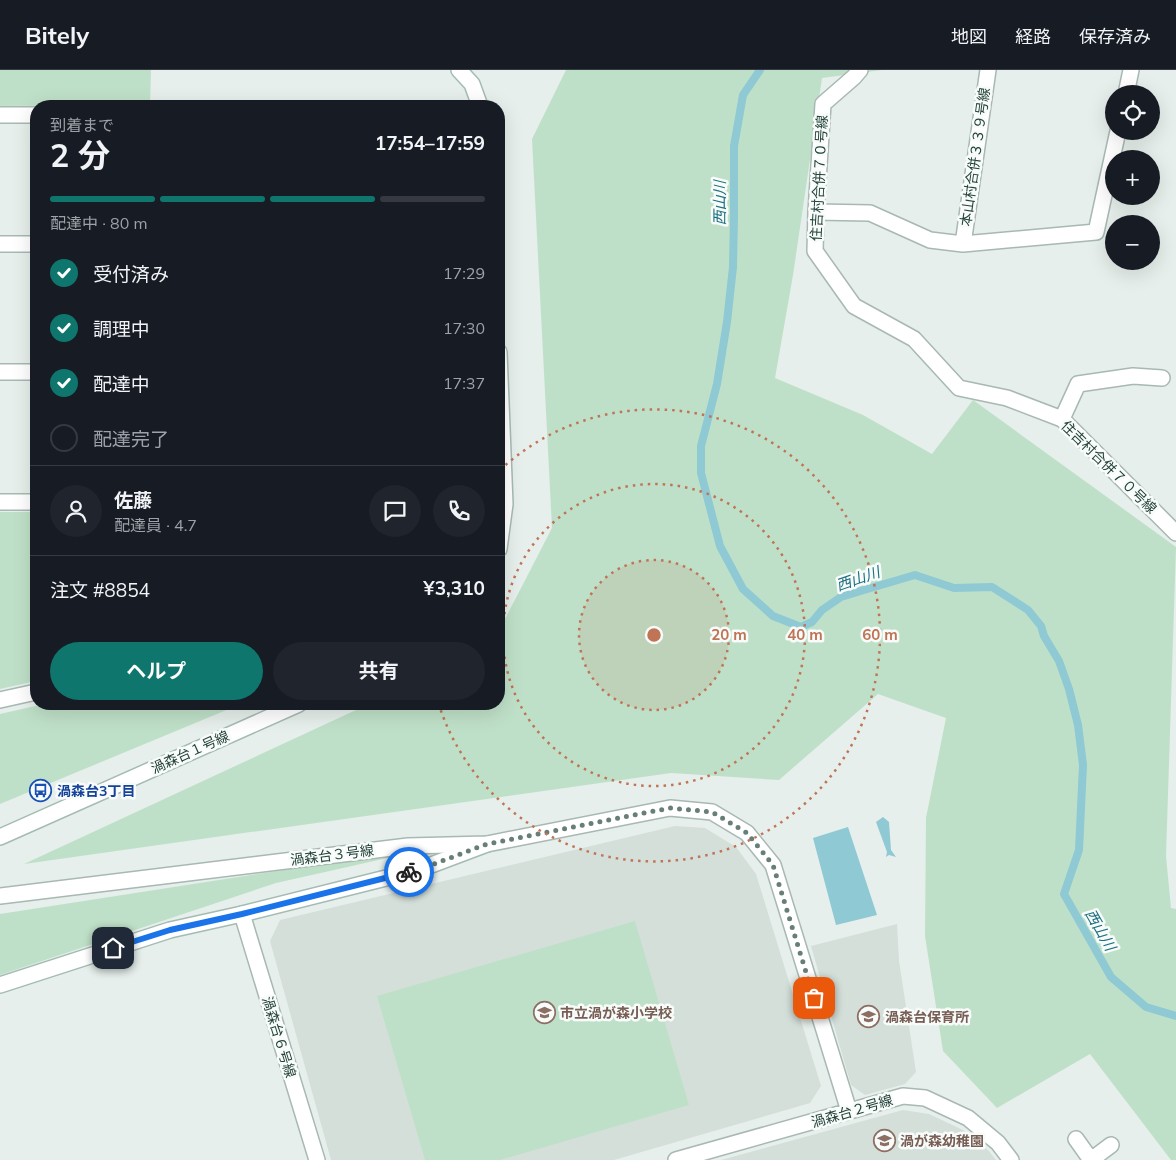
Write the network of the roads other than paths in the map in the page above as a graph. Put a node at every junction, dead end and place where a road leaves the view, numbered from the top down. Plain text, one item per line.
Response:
1 (459, 70) edge
2 (860, 70) edge
3 (988, 70) edge
4 (1131, 70) edge
5 (1128, 85) edge
6 (478, 100) edge
7 (0, 115) edge
8 (30, 115) edge
9 (1116, 140) edge
10 (816, 212) junction
11 (0, 244) edge
12 (30, 244) edge
13 (963, 244) junction
14 (0, 372) edge
15 (30, 372) edge
16 (1162, 378) dead end
17 (1062, 419) junction
18 (0, 502) edge
19 (30, 502) edge
20 (1176, 533) edge
21 (30, 693) edge
22 (0, 700) edge
23 (285, 710) edge
24 (0, 837) edge
25 (487, 844) junction
26 (0, 896) edge
27 (242, 914) junction
28 (0, 985) edge
29 (849, 1111) junction
30 (1076, 1139) dead end
31 (1111, 1145) dead end
32 (317, 1160) edge
33 (678, 1160) edge
34 (1011, 1160) edge
35 (1091, 1160) edge

1 - 6 street
2 - 10 street, 住吉村合併７０号線
3 - 13 street, 本山村合併３３９号線
4 - 5 street
7 - 8 street
9 - 13 street, 本山村合併３３９号線
10 - 13 street, 本山村合併３３９号線
10 - 17 street, 住吉村合併７０号線
11 - 12 street
14 - 15 street
16 - 17 street
17 - 20 street, 住吉村合併７０号線
18 - 19 street
21 - 22 street
23 - 24 street, 渦森台１号線
25 - 26 street, 渦森台３号線
25 - 27 street
25 - 29 street, 渦森台３号線
27 - 28 street
27 - 32 street, 渦森台６号線
29 - 33 street, 渦森台２号線
29 - 34 street, 渦森台２号線
30 - 35 street
31 - 35 street

